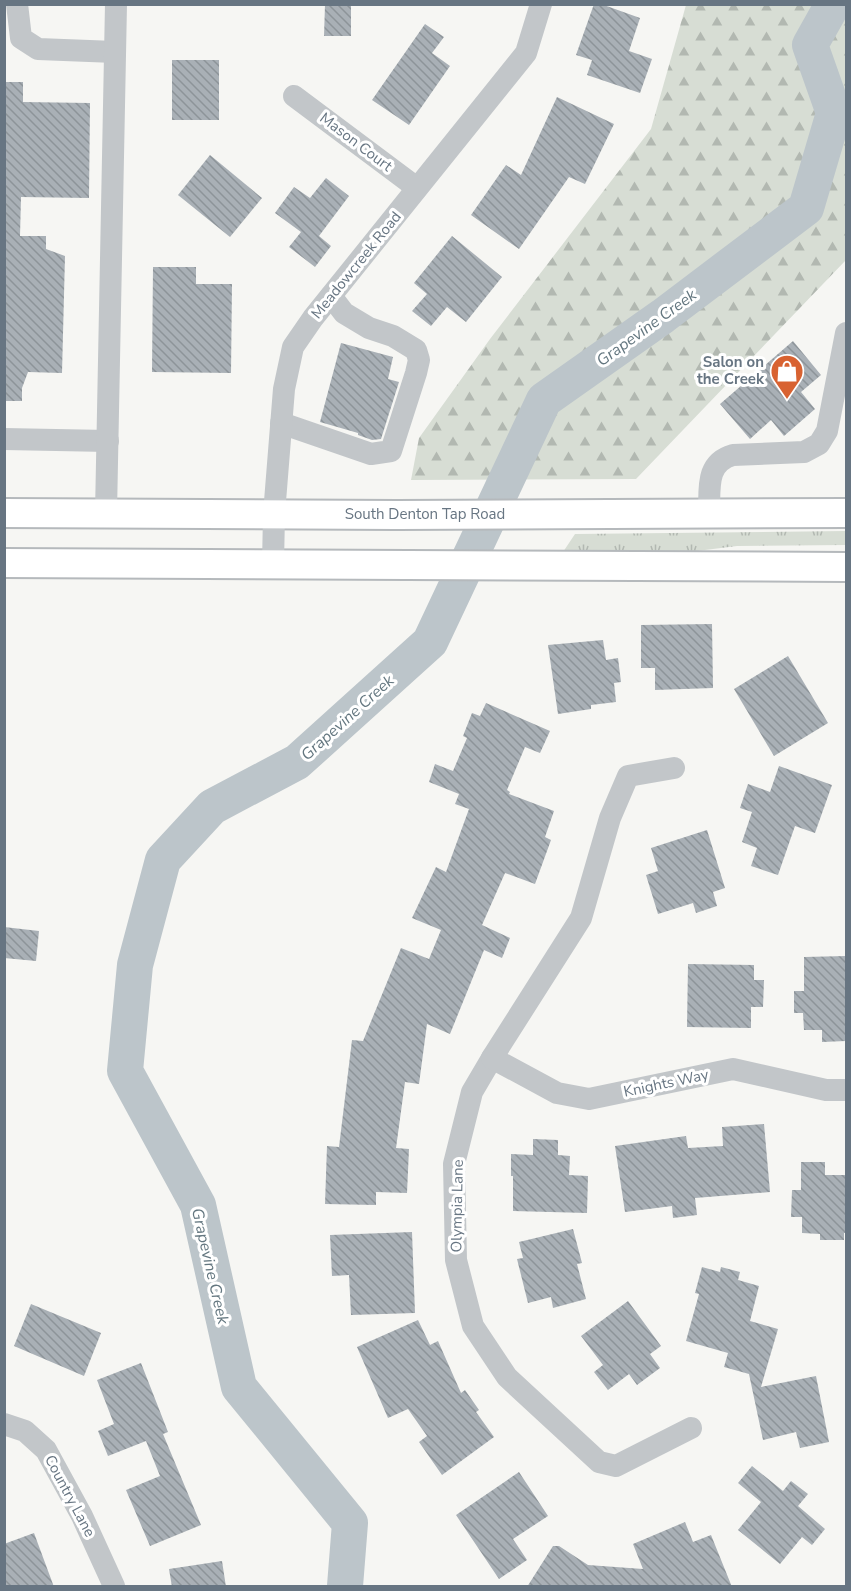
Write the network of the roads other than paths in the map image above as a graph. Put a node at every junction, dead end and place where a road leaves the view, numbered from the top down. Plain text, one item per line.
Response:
1 (17, 4) edge
2 (116, 4) edge
3 (542, 4) edge
4 (115, 52) junction
5 (294, 96) dead end
6 (417, 188) junction
7 (331, 296) junction
8 (846, 333) edge
9 (281, 423) junction
10 (4, 439) edge
11 (108, 441) junction
12 (4, 513) edge
13 (106, 513) junction
14 (709, 513) junction
15 (846, 513) edge
16 (274, 514) junction
17 (4, 563) edge
18 (273, 564) junction
19 (846, 567) edge
20 (674, 768) dead end
21 (492, 1058) junction
22 (846, 1090) edge
23 (4, 1424) edge
24 (691, 1428) dead end
25 (114, 1587) edge

1 - 4 street
2 - 4 street
3 - 6 street, Meadowcreek Road
4 - 11 street
5 - 6 street, Mason Court
6 - 7 street, Meadowcreek Road
7 - 9 street, Meadowcreek Road
7 - 9 street
8 - 14 street
9 - 16 street, Meadowcreek Road
10 - 11 street
11 - 13 street
12 - 13 main road, South Denton Tap Road
13 - 16 main road, South Denton Tap Road
14 - 15 main road, South Denton Tap Road
14 - 16 main road, South Denton Tap Road
16 - 18 street, Meadowcreek Road
17 - 18 main road
18 - 19 main road
20 - 21 street, Olympia Lane
21 - 22 street, Knights Way
21 - 24 street, Olympia Lane
23 - 25 street, Country Lane

